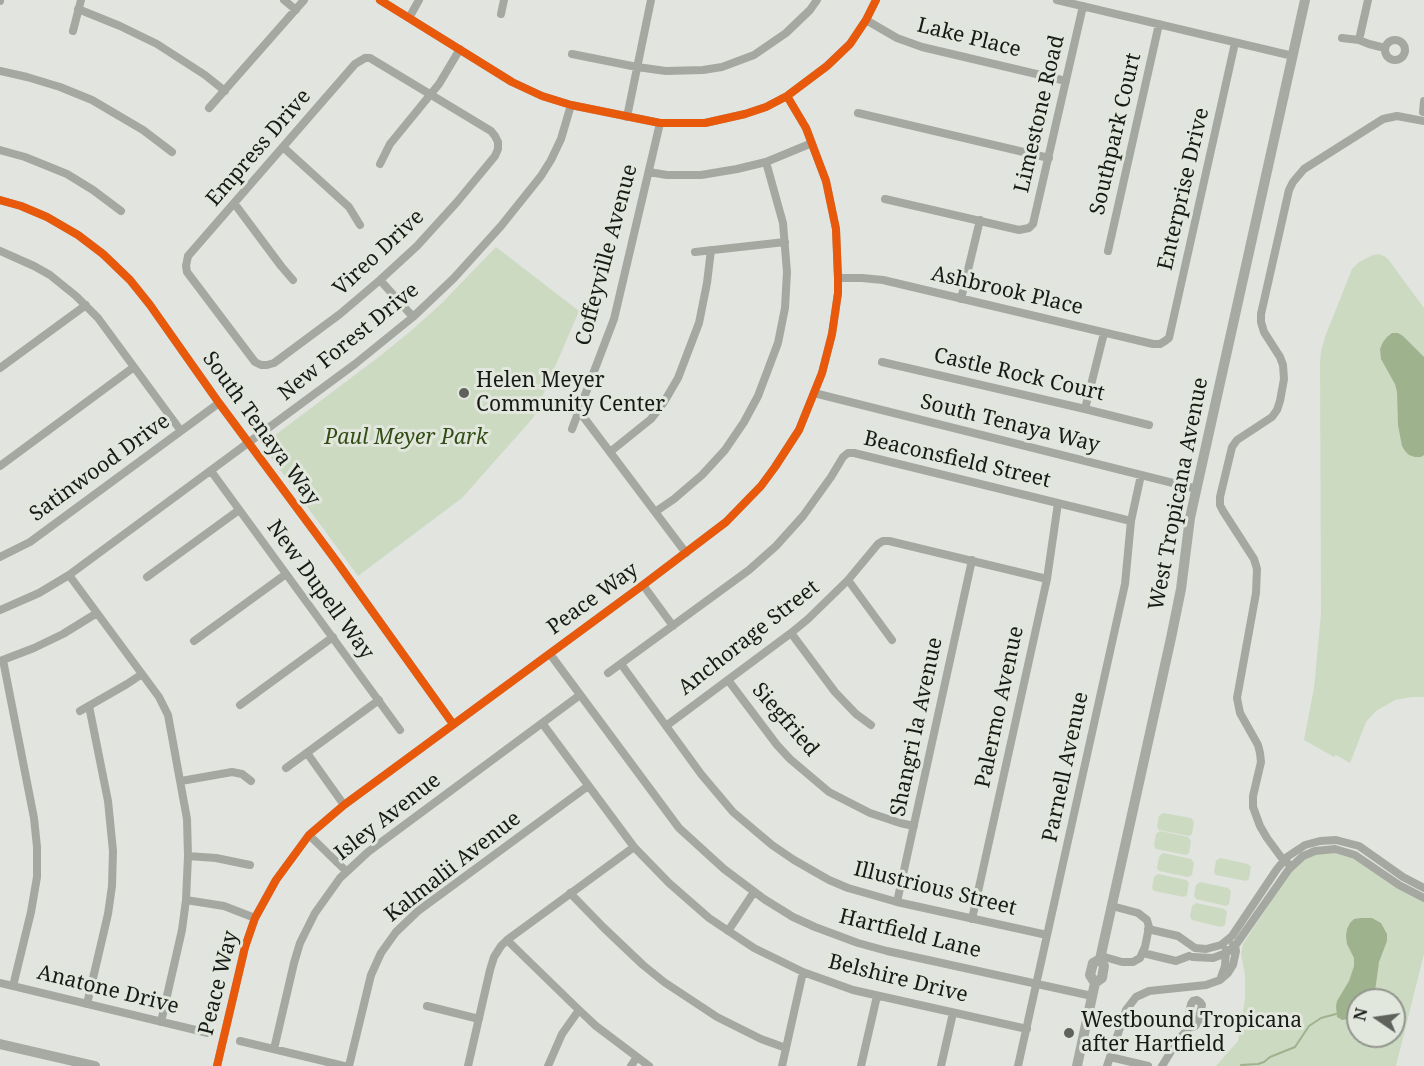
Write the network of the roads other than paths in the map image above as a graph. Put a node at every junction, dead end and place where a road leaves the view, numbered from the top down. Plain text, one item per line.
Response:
1 (284, 0) edge
2 (304, 0) edge
3 (380, 0) edge
4 (419, 0) edge
5 (504, 0) edge
6 (651, 0) edge
7 (817, 0) edge
8 (876, 0) edge
9 (1057, 0) edge
10 (1305, 0) edge
11 (1368, 0) edge
12 (80, 5) edge
13 (1083, 6) junction
14 (296, 10) junction
15 (501, 14) dead end
16 (409, 18) junction
17 (866, 20) junction
18 (1159, 24) junction
19 (73, 31) dead end
20 (1342, 38) dead end
21 (1359, 40) junction
22 (1235, 43) junction
23 (1385, 48) dead end
24 (460, 49) junction
25 (572, 54) dead end
26 (1293, 56) junction
27 (637, 68) junction
28 (0, 71) edge
29 (1066, 81) junction
30 (225, 91) junction
31 (431, 95) junction
32 (787, 96) junction
33 (1424, 101) edge
34 (571, 105) junction
35 (209, 108) dead end
36 (858, 113) dead end
37 (1422, 116) edge
38 (627, 117) junction
39 (660, 123) junction
40 (812, 143) junction
41 (283, 147) junction
42 (0, 150) edge
43 (172, 152) dead end
44 (1049, 158) junction
45 (766, 162) junction
46 (380, 164) dead end
47 (649, 172) junction
48 (885, 199) dead end
49 (0, 200) edge
50 (234, 203) junction
51 (121, 211) dead end
52 (980, 220) junction
53 (360, 225) dead end
54 (785, 242) junction
55 (0, 250) edge
56 (711, 250) junction
57 (1108, 251) dead end
58 (695, 252) dead end
59 (838, 278) junction
60 (293, 280) dead end
61 (380, 280) junction
62 (961, 299) junction
63 (86, 305) junction
64 (413, 317) junction
65 (1104, 333) junction
66 (1165, 341) joint
67 (882, 362) dead end
68 (261, 365) joint
69 (134, 367) junction
70 (0, 368) edge
71 (814, 393) junction
72 (219, 403) junction
73 (1086, 409) junction
74 (579, 411) junction
75 (1149, 425) dead end
76 (572, 429) dead end
77 (181, 431) junction
78 (248, 444) junction
79 (610, 452) junction
80 (0, 466) edge
81 (211, 471) junction
82 (1141, 475) junction
83 (1197, 489) junction
84 (1058, 502) junction
85 (239, 510) junction
86 (655, 512) junction
87 (1131, 521) junction
88 (686, 553) junction
89 (0, 557) edge
90 (972, 561) junction
91 (286, 574) junction
92 (69, 575) junction
93 (147, 577) dead end
94 (1047, 579) junction
95 (848, 580) junction
96 (643, 585) junction
97 (0, 610) edge
98 (97, 613) junction
99 (673, 626) junction
100 (791, 633) junction
101 (333, 637) junction
102 (892, 640) dead end
103 (194, 641) dead end
104 (550, 654) junction
105 (2, 660) edge
106 (621, 664) junction
107 (608, 673) dead end
108 (142, 674) junction
109 (728, 680) junction
110 (580, 695) junction
111 (379, 700) junction
112 (240, 705) dead end
113 (89, 706) junction
114 (80, 711) dead end
115 (542, 723) junction
116 (453, 724) junction
117 (871, 725) dead end
118 (666, 726) junction
119 (400, 730) dead end
120 (307, 753) junction
121 (286, 768) dead end
122 (181, 781) junction
123 (251, 781) dead end
124 (588, 786) junction
125 (345, 805) junction
126 (914, 826) junction
127 (309, 835) junction
128 (634, 847) junction
129 (188, 856) junction
130 (1288, 863) junction
131 (250, 865) dead end
132 (346, 871) junction
133 (1424, 888) edge
134 (754, 892) junction
135 (570, 893) junction
136 (1424, 898) edge
137 (186, 900) junction
138 (897, 902) junction
139 (1112, 906) junction
140 (255, 918) junction
141 (972, 919) junction
142 (1148, 929) junction
143 (728, 931) junction
144 (1047, 936) junction
145 (507, 940) junction
146 (1225, 943) junction
147 (1235, 946) junction
148 (1143, 953) junction
149 (1226, 953) junction
150 (1101, 958) junction
151 (803, 972) junction
152 (1220, 980) junction
153 (0, 983) edge
154 (1037, 983) junction
155 (13, 986) junction
156 (878, 996) junction
157 (1092, 996) junction
158 (87, 1004) junction
159 (427, 1006) dead end
160 (579, 1010) junction
161 (953, 1013) junction
162 (479, 1018) junction
163 (161, 1022) junction
164 (1190, 1027) dead end
165 (1027, 1029) junction
166 (208, 1033) dead end
167 (240, 1041) dead end
168 (0, 1044) edge
169 (786, 1048) junction
170 (274, 1049) junction
171 (638, 1058) junction
172 (1108, 1062) edge
173 (95, 1066) edge
174 (217, 1066) edge
175 (344, 1066) edge
176 (349, 1066) edge
177 (468, 1066) edge
178 (548, 1066) edge
179 (631, 1066) edge
180 (649, 1066) edge
181 (782, 1066) edge
182 (861, 1066) edge
183 (941, 1066) edge
184 (1018, 1066) edge
185 (1077, 1066) edge
186 (1148, 1066) edge
187 (1162, 1066) edge

1 - 14 street
2 - 14 street
3 - 16 street
4 - 16 street
5 - 15 street
6 - 27 street
7 - 27 street
8 - 17 street
9 - 13 street
10 - 26 main road, West Tropicana Avenue
11 - 21 street
12 - 19 street
12 - 30 street
13 - 18 street
13 - 29 street, Limestone Road
14 - 30 street
16 - 24 street
17 - 29 street, Lake Place
17 - 32 street
18 - 22 street
18 - 57 street, Southpark Court
20 - 21 street
21 - 23 street
22 - 26 street
22 - 66 street, Enterprise Drive
24 - 31 street
24 - 34 street
25 - 27 street
26 - 83 main road, West Tropicana Avenue
27 - 38 street
28 - 43 street
29 - 44 street, Limestone Road
30 - 35 street
31 - 41 street, Empress Drive
31 - 46 street
31 - 61 street, Vireo Drive
32 - 39 street
32 - 40 street, Peace Way
33 - 37 street
34 - 38 street
34 - 64 street, New Forest Drive
36 - 44 street
37 - 130 street
38 - 39 street
39 - 47 street, Coffeyville Avenue
40 - 45 street
40 - 59 street, Peace Way
41 - 50 street, Empress Drive
41 - 53 street
42 - 51 street
44 - 52 street, Limestone Road
45 - 47 street
45 - 54 street
47 - 74 street, Coffeyville Avenue
48 - 52 street
49 - 72 street, South Tenaya Way
50 - 60 street
50 - 68 street, Empress Drive
52 - 62 street
54 - 56 street
54 - 86 street
55 - 63 street
56 - 58 street
56 - 79 street
59 - 62 street, Ashbrook Place
59 - 71 street, Peace Way
61 - 64 street
61 - 68 street, Vireo Drive
62 - 65 street, Ashbrook Place
63 - 69 street
63 - 70 street
64 - 78 street, New Forest Drive
65 - 66 street, Ashbrook Place
65 - 73 street
67 - 73 street, Castle Rock Court
69 - 77 street
69 - 80 street
71 - 82 street, South Tenaya Way
71 - 88 street, Peace Way
72 - 77 street, Satinwood Drive
72 - 78 street, South Tenaya Way
73 - 75 street, Castle Rock Court
74 - 76 street, Coffeyville Avenue
74 - 79 street
77 - 89 street, Satinwood Drive
78 - 81 street, New Forest Drive
78 - 116 street, South Tenaya Way
79 - 86 street
81 - 85 street, New Dupell Way
81 - 92 street, New Forest Drive
82 - 83 street, South Tenaya Way
82 - 87 street, Parnell Avenue
83 - 139 main road, West Tropicana Avenue
84 - 87 street, Beaconsfield Street
84 - 94 street, Palermo Avenue
84 - 99 street, Beaconsfield Street
85 - 91 street, New Dupell Way
85 - 93 street
86 - 88 street
87 - 144 street, Parnell Avenue
88 - 96 street, Peace Way
90 - 94 street, Anchorage Street
90 - 95 street, Anchorage Street
90 - 126 street, Shangri la Avenue
91 - 101 street, New Dupell Way
91 - 103 street
92 - 97 street, New Forest Drive
92 - 98 street
94 - 141 street, Palermo Avenue
95 - 100 street, Anchorage Street
95 - 102 street
96 - 99 street
96 - 104 street, Peace Way
98 - 105 street
98 - 108 street
99 - 106 street, Beaconsfield Street
100 - 109 street, Anchorage Street
100 - 117 street
101 - 111 street, New Dupell Way
101 - 112 street
104 - 110 street, Hartfield Lane
104 - 116 street, Peace Way
105 - 155 street
106 - 107 street, Beaconsfield Street
106 - 118 street, Illustrious Street
108 - 113 street
108 - 122 street
109 - 118 street, Anchorage Street
109 - 126 street, Siegfried
110 - 115 street, Isley Avenue
110 - 134 street, Hartfield Lane
111 - 119 street, New Dupell Way
111 - 120 street
113 - 114 street
113 - 158 street
115 - 124 street, Belshire Drive
115 - 132 street, Isley Avenue
116 - 125 street, Peace Way
118 - 138 street, Illustrious Street
120 - 121 street
120 - 125 street
122 - 123 street
122 - 129 street
124 - 128 street, Belshire Drive
124 - 176 street, Kalmalii Avenue
125 - 127 street, Peace Way
126 - 138 street, Shangri la Avenue
127 - 132 street
127 - 140 street, Peace Way
128 - 135 street
128 - 143 street, Belshire Drive
129 - 131 street
129 - 137 street
130 - 133 street
130 - 136 street
130 - 146 street
130 - 147 street
132 - 170 street, Isley Avenue
134 - 143 street
134 - 154 street, Hartfield Lane
135 - 145 street
135 - 169 street
137 - 140 street
137 - 163 street
138 - 141 street, Illustrious Street
139 - 142 street
139 - 150 main road, West Tropicana Avenue
140 - 174 street, Peace Way
141 - 144 street, Illustrious Street
142 - 146 street
142 - 148 street
143 - 151 street, Belshire Drive
144 - 154 street, Parnell Avenue
145 - 160 street
145 - 162 street
146 - 147 street
146 - 149 street
147 - 149 street
147 - 152 street
148 - 149 street
148 - 150 street
149 - 152 street
150 - 157 main road, West Tropicana Avenue
151 - 156 street, Belshire Drive
151 - 169 street
152 - 172 street
153 - 155 street, Anatone Drive
154 - 157 street, Hartfield Lane
154 - 165 street, Parnell Avenue
155 - 158 street, Anatone Drive
156 - 161 street, Belshire Drive
156 - 182 street
157 - 185 main road, West Tropicana Avenue
158 - 163 street, Anatone Drive
159 - 162 street
160 - 171 street
160 - 178 street
161 - 165 street, Belshire Drive
161 - 183 street
162 - 177 street
163 - 166 street, Anatone Drive
164 - 187 street
165 - 184 street, Parnell Avenue
167 - 170 street
168 - 173 main road
169 - 181 street
170 - 175 street
171 - 179 street
171 - 180 street
172 - 186 street

